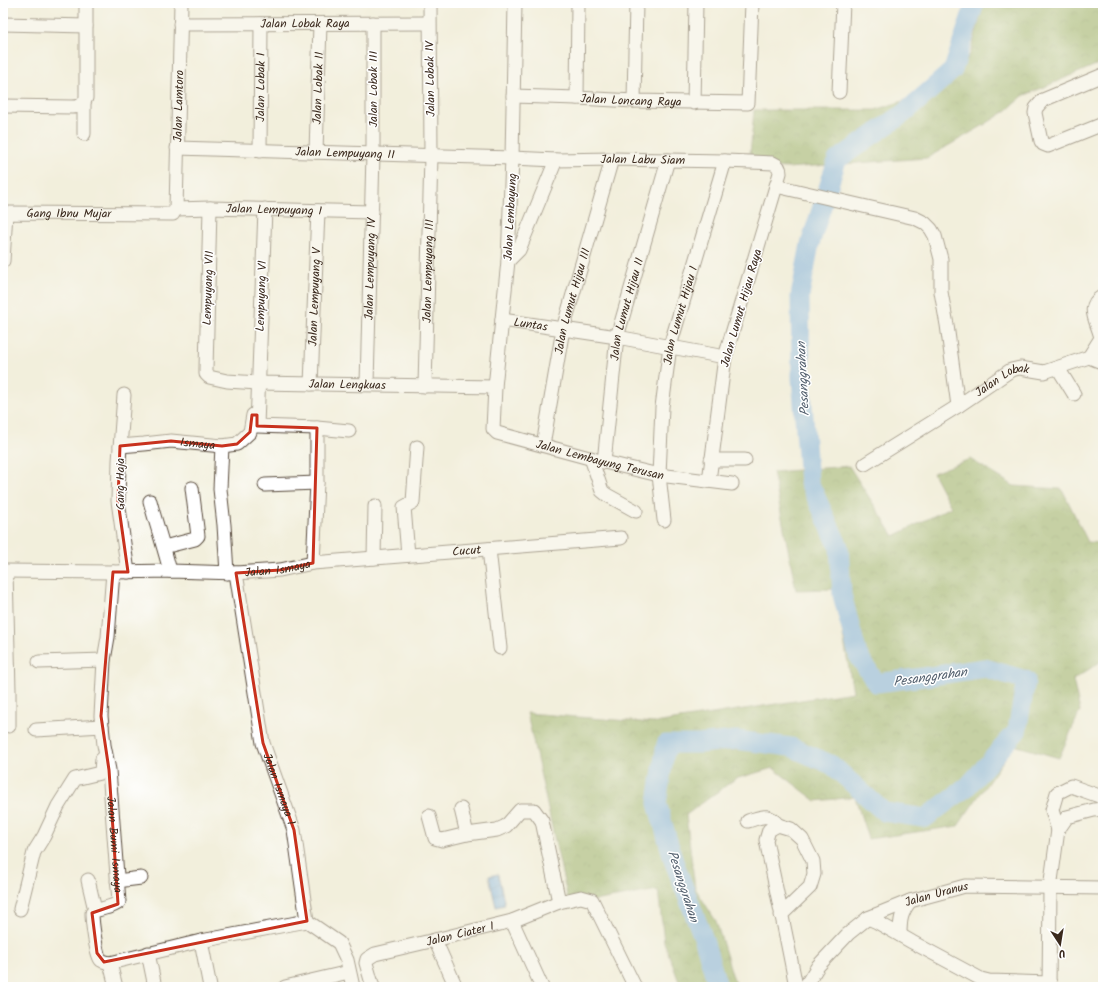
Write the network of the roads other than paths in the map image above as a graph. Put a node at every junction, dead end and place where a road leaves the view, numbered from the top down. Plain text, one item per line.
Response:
1 (86, 3) edge
2 (181, 3) edge
3 (430, 3) edge
4 (515, 3) edge
5 (578, 3) edge
6 (636, 3) edge
7 (696, 3) edge
8 (752, 3) edge
9 (843, 3) edge
10 (373, 23) junction
11 (3, 24) edge
12 (180, 24) junction
13 (261, 24) junction
14 (320, 24) junction
15 (430, 24) junction
16 (86, 26) junction
17 (1103, 74) edge
18 (839, 92) dead end
19 (513, 96) junction
20 (577, 98) junction
21 (634, 101) junction
22 (84, 103) junction
23 (694, 103) junction
24 (3, 106) edge
25 (1103, 124) edge
26 (84, 134) dead end
27 (177, 148) junction
28 (260, 151) junction
29 (316, 152) junction
30 (373, 154) junction
31 (431, 156) junction
32 (512, 158) junction
33 (612, 159) junction
34 (556, 160) junction
35 (668, 160) junction
36 (725, 161) junction
37 (773, 163) joint
38 (776, 186) junction
39 (210, 208) junction
40 (176, 209) junction
41 (265, 209) junction
42 (318, 211) junction
43 (372, 212) junction
44 (5, 213) edge
45 (3, 260) edge
46 (508, 261) junction
47 (1103, 296) edge
48 (502, 320) junction
49 (563, 329) junction
50 (617, 336) junction
51 (670, 346) junction
52 (725, 357) junction
53 (1089, 357) junction
54 (1103, 360) edge
55 (1058, 368) junction
56 (206, 369) joint
57 (258, 383) junction
58 (311, 384) junction
59 (367, 384) junction
60 (425, 386) junction
61 (495, 387) junction
62 (1074, 394) dead end
63 (124, 395) dead end
64 (958, 406) junction
65 (257, 415) junction
66 (317, 428) junction
67 (493, 430) joint
68 (349, 431) dead end
69 (120, 446) junction
70 (222, 446) junction
71 (417, 446) dead end
72 (543, 446) junction
73 (597, 460) junction
74 (711, 460) junction
75 (745, 460) dead end
76 (865, 464) dead end
77 (659, 475) junction
78 (709, 481) junction
79 (317, 483) junction
80 (732, 484) dead end
81 (266, 486) dead end
82 (192, 488) dead end
83 (150, 501) dead end
84 (375, 506) dead end
85 (636, 511) dead end
86 (664, 520) dead end
87 (621, 538) dead end
88 (164, 547) junction
89 (489, 549) junction
90 (408, 555) junction
91 (374, 558) junction
92 (313, 563) junction
93 (4, 571) edge
94 (170, 571) junction
95 (113, 572) junction
96 (128, 572) junction
97 (231, 573) junction
98 (500, 648) dead end
99 (104, 660) junction
100 (39, 662) dead end
101 (9, 726) dead end
102 (102, 726) junction
103 (36, 730) dead end
104 (106, 756) junction
105 (1103, 801) edge
106 (461, 809) dead end
107 (1103, 809) edge
108 (429, 816) dead end
109 (748, 821) dead end
110 (778, 825) junction
111 (1058, 830) junction
112 (467, 834) junction
113 (141, 878) dead end
114 (88, 880) dead end
115 (117, 881) junction
116 (1050, 888) junction
117 (1103, 888) edge
118 (910, 901) junction
119 (559, 902) junction
120 (20, 910) dead end
121 (95, 910) junction
122 (782, 915) junction
123 (868, 918) junction
124 (307, 921) junction
125 (512, 921) junction
126 (900, 935) junction
127 (435, 940) junction
128 (201, 941) junction
129 (148, 954) junction
130 (110, 963) junction
131 (349, 972) junction
132 (1050, 985) edge
133 (116, 987) edge
134 (155, 987) edge
135 (210, 987) edge
136 (285, 987) edge
137 (353, 987) edge
138 (373, 987) edge
139 (456, 987) edge
140 (542, 987) edge
141 (635, 987) edge
142 (796, 987) edge
143 (805, 987) edge

1 - 16 street
2 - 12 street, Jalan Lamtoro
3 - 15 street, Jalan Lobak IV
4 - 19 street, Jalan Lembayung
5 - 20 street
6 - 21 street
7 - 23 street
8 - 23 street, Jalan Loncang Raya
9 - 18 street
10 - 14 street, Jalan Lobak Raya
10 - 15 street, Jalan Lobak Raya
10 - 30 street, Jalan Lobak III
11 - 16 street
12 - 13 street, Jalan Lobak Raya
12 - 27 street, Jalan Lamtoro
13 - 14 street, Jalan Lobak Raya
13 - 28 street, Jalan Lobak I
14 - 29 street, Jalan Lobak II
15 - 31 street, Jalan Lobak IV
16 - 22 street
17 - 25 street
19 - 20 street, Jalan Loncang Raya
19 - 32 street, Jalan Lembayung
20 - 21 street, Jalan Loncang Raya
21 - 23 street, Jalan Loncang Raya
22 - 24 street
22 - 26 street
27 - 28 street, Jalan Lempuyang II
27 - 40 street, Jalan Lamtoro
28 - 29 street, Jalan Lempuyang II
29 - 30 street, Jalan Lempuyang II
30 - 31 street, Jalan Lempuyang II
30 - 43 street, Jalan Lempuyang IV
31 - 32 street, Jalan Lempuyang II
31 - 60 street, Jalan Lempuyang III
32 - 34 street, Jalan Labu Siam
32 - 46 street, Jalan Lembayung
33 - 34 street, Jalan Labu Siam
33 - 35 street, Jalan Labu Siam
33 - 49 street, Jalan Lumut Hijau III
34 - 46 street
35 - 36 street, Jalan Labu Siam
35 - 50 street, Jalan Lumut Hijau II
36 - 37 street, Jalan Labu Siam
36 - 51 street, Jalan Lumut Hijau I
37 - 38 street, Jalan Lumut Hijau Raya
38 - 52 street, Jalan Lumut Hijau Raya
38 - 64 street
39 - 40 street, Jalan Lempuyang I
39 - 41 street, Jalan Lempuyang I
39 - 56 street, Lempuyang VII
40 - 44 street, Gang Ibnu Mujar
41 - 42 street, Jalan Lempuyang I
41 - 57 street, Lempuyang VI
42 - 43 street, Jalan Lempuyang I
42 - 58 street, Jalan Lempuyang V
43 - 59 street, Jalan Lempuyang IV
44 - 45 street, Gang Ibnu Mujar
46 - 48 street, Jalan Lembayung
47 - 53 street
48 - 49 street, Luntas
48 - 61 street, Jalan Lembayung
49 - 50 street, Luntas
49 - 72 street, Jalan Lumut Hijau III
50 - 51 street, Luntas
50 - 73 street, Jalan Lumut Hijau II
51 - 52 street, Luntas
51 - 77 street, Jalan Lumut Hijau I
52 - 74 street, Jalan Lumut Hijau Raya
53 - 54 street
53 - 55 street, Jalan Lobak
55 - 62 street
55 - 64 street, Jalan Lobak
56 - 57 street, Jalan Lengkuas
57 - 58 street, Jalan Lengkuas
57 - 65 street
58 - 59 street, Jalan Lengkuas
59 - 60 street, Jalan Lengkuas
60 - 61 street, Jalan Lengkuas
61 - 67 street, Jalan Lembayung
63 - 69 street, Gang Haja
64 - 76 street, Jalan Lobak
65 - 66 street
65 - 70 street, Ismaya
66 - 68 street
66 - 79 street, Jalan Ismaya
67 - 72 street, Jalan Lembayung Terusan
69 - 70 street, Ismaya
69 - 96 street, Gang Haja
70 - 97 street, Jalan Ismaya 1
71 - 90 street
72 - 73 street, Jalan Lembayung Terusan
73 - 77 street, Jalan Lembayung Terusan
73 - 85 street
74 - 75 street
74 - 78 street, Jalan Lumut Hijau Raya
77 - 78 street, Jalan Lembayung Terusan
77 - 86 street, Jalan Lumut Hijau I
78 - 80 street, Jalan Lembayung Terusan
79 - 81 street
79 - 92 street, Jalan Ismaya
82 - 88 street
83 - 88 street
84 - 91 street
87 - 89 street, Cucut
88 - 94 street
89 - 90 street, Cucut
89 - 98 street
90 - 91 street, Cucut
91 - 92 street, Cucut
92 - 97 street, Jalan Ismaya
93 - 95 street, Jalan Ismaya
93 - 101 street
94 - 96 street, Jalan Ismaya
94 - 97 street, Jalan Ismaya
95 - 96 street, Jalan Ismaya
95 - 99 street, Jalan Bumi Ismaya
97 - 124 street, Jalan Ismaya 1
99 - 100 street
99 - 102 street, Jalan Bumi Ismaya
102 - 103 street
102 - 104 street, Jalan Bumi Ismaya
104 - 115 street, Jalan Bumi Ismaya
104 - 120 street
105 - 111 street
106 - 112 street
107 - 111 street
108 - 112 street
109 - 110 street
110 - 122 street
110 - 122 street
111 - 116 street
112 - 119 street
113 - 115 street
114 - 121 street
115 - 121 street, Jalan Bumi Ismaya
116 - 117 street, Jalan Uranus
116 - 118 street, Jalan Uranus
116 - 132 street
118 - 123 street, Jalan Uranus
118 - 126 street
119 - 125 street, Jalan Ciater I
119 - 141 street, Jalan Ciater I
121 - 130 street
122 - 142 street
123 - 126 street
123 - 143 street, Jalan Uranus
124 - 128 street
124 - 131 street
125 - 127 street, Jalan Ciater I
125 - 140 street
126 - 132 street
127 - 138 street, Jalan Ciater I
127 - 139 street
128 - 129 street
128 - 135 street
129 - 130 street
129 - 134 street
130 - 133 street
131 - 136 street
131 - 137 street

